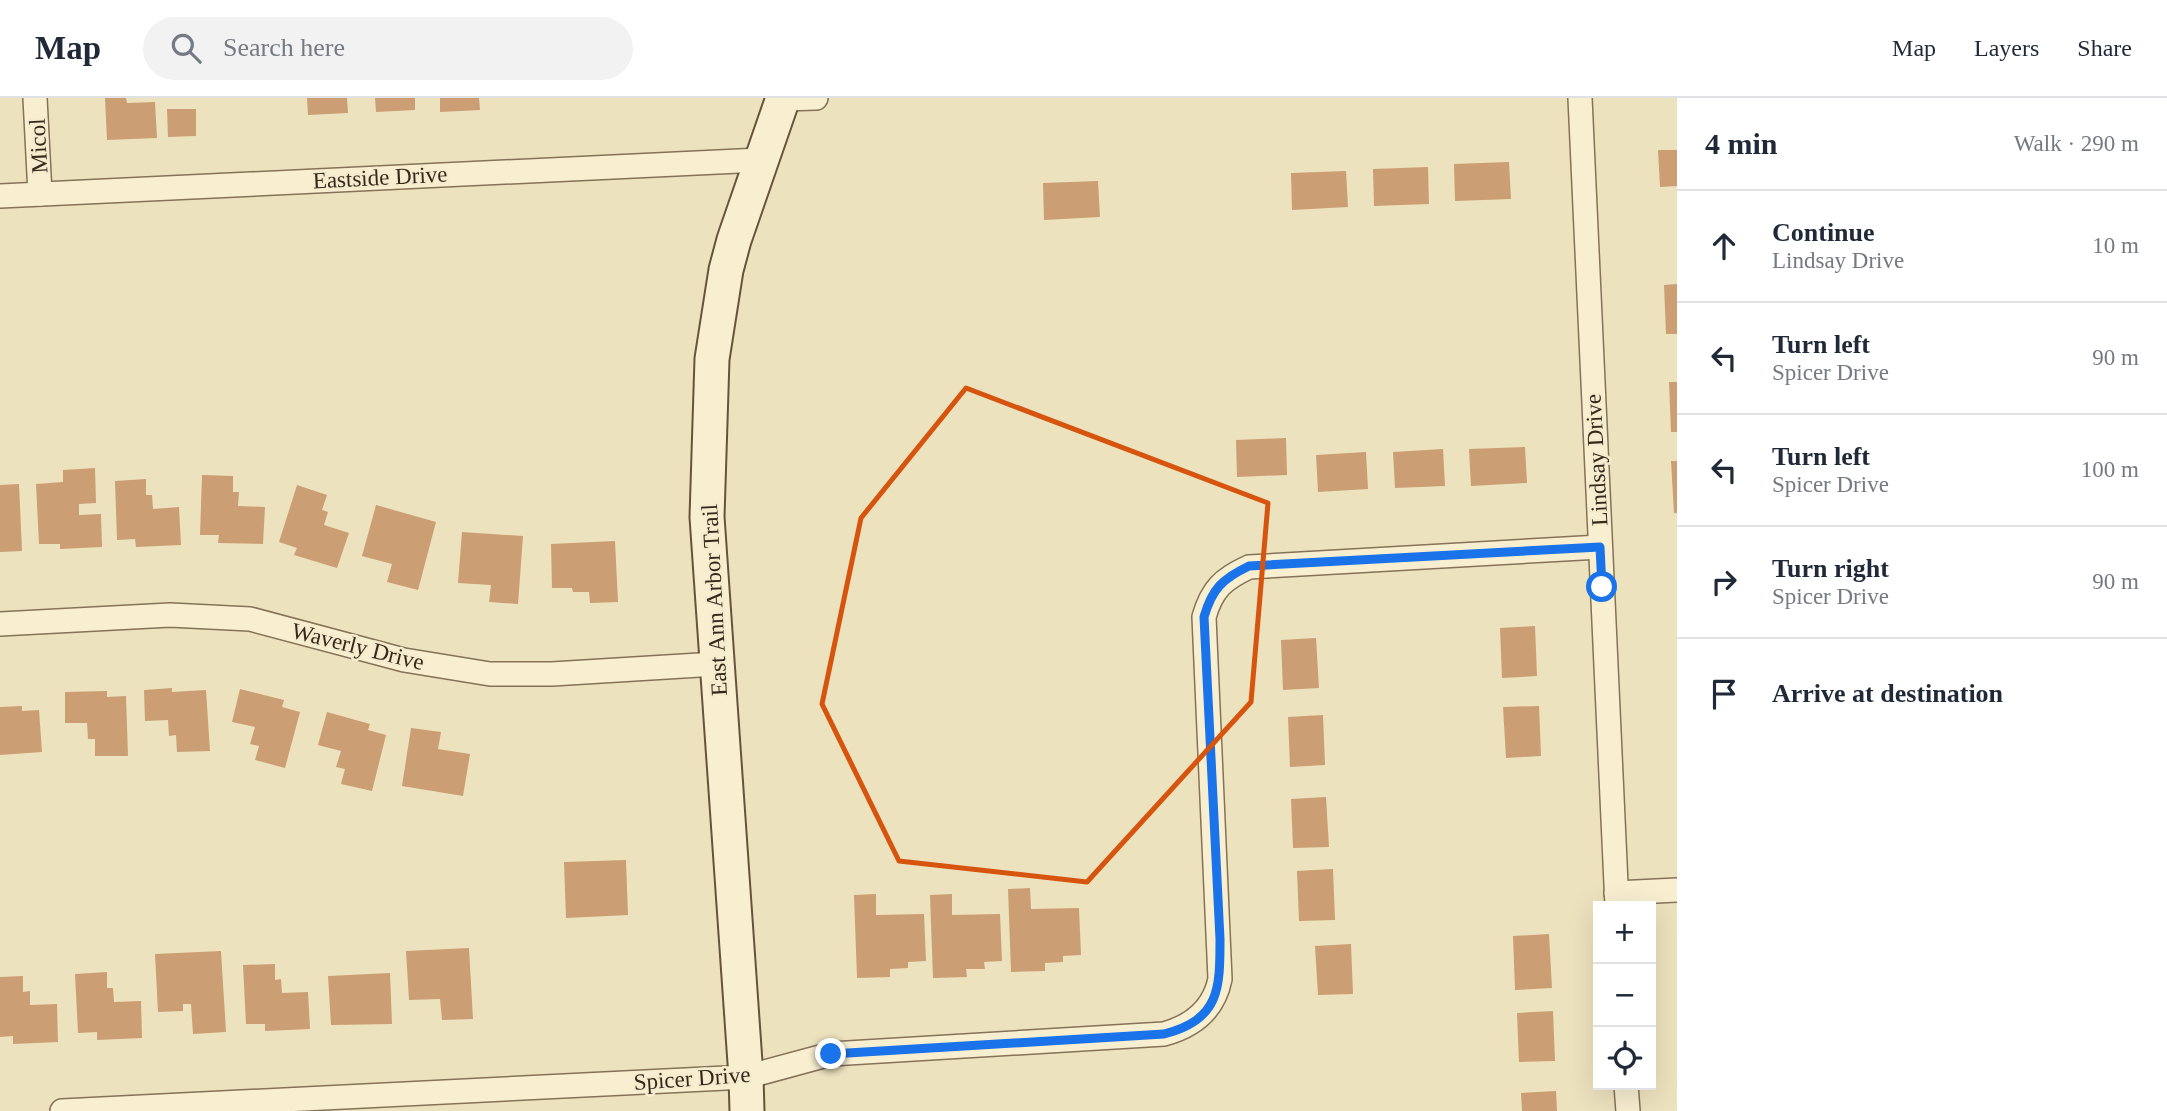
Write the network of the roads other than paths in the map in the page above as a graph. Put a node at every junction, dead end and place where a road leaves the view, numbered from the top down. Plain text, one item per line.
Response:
1 (35, 98) edge
2 (816, 98) edge
3 (1580, 98) edge
4 (783, 99) edge
5 (760, 160) junction
6 (40, 194) junction
7 (0, 196) edge
8 (1600, 547) junction
9 (0, 624) edge
10 (716, 664) junction
11 (1677, 890) edge
12 (1616, 900) edge
13 (746, 1077) junction
14 (1626, 1090) edge
15 (62, 1111) edge
16 (747, 1111) edge
17 (1628, 1111) edge

1 - 6 street, Micol
2 - 4 street
3 - 8 street, Lindsay Drive
4 - 5 street, East Ann Arbor Trail
5 - 6 street, Eastside Drive
5 - 10 street, East Ann Arbor Trail
6 - 7 street, Eastside Drive
8 - 12 street, Lindsay Drive
8 - 13 street, Spicer Drive
9 - 10 street, Waverly Drive
10 - 13 street, East Ann Arbor Trail
11 - 12 street
13 - 15 street, Spicer Drive
13 - 16 street, East Ann Arbor Trail
14 - 17 street

